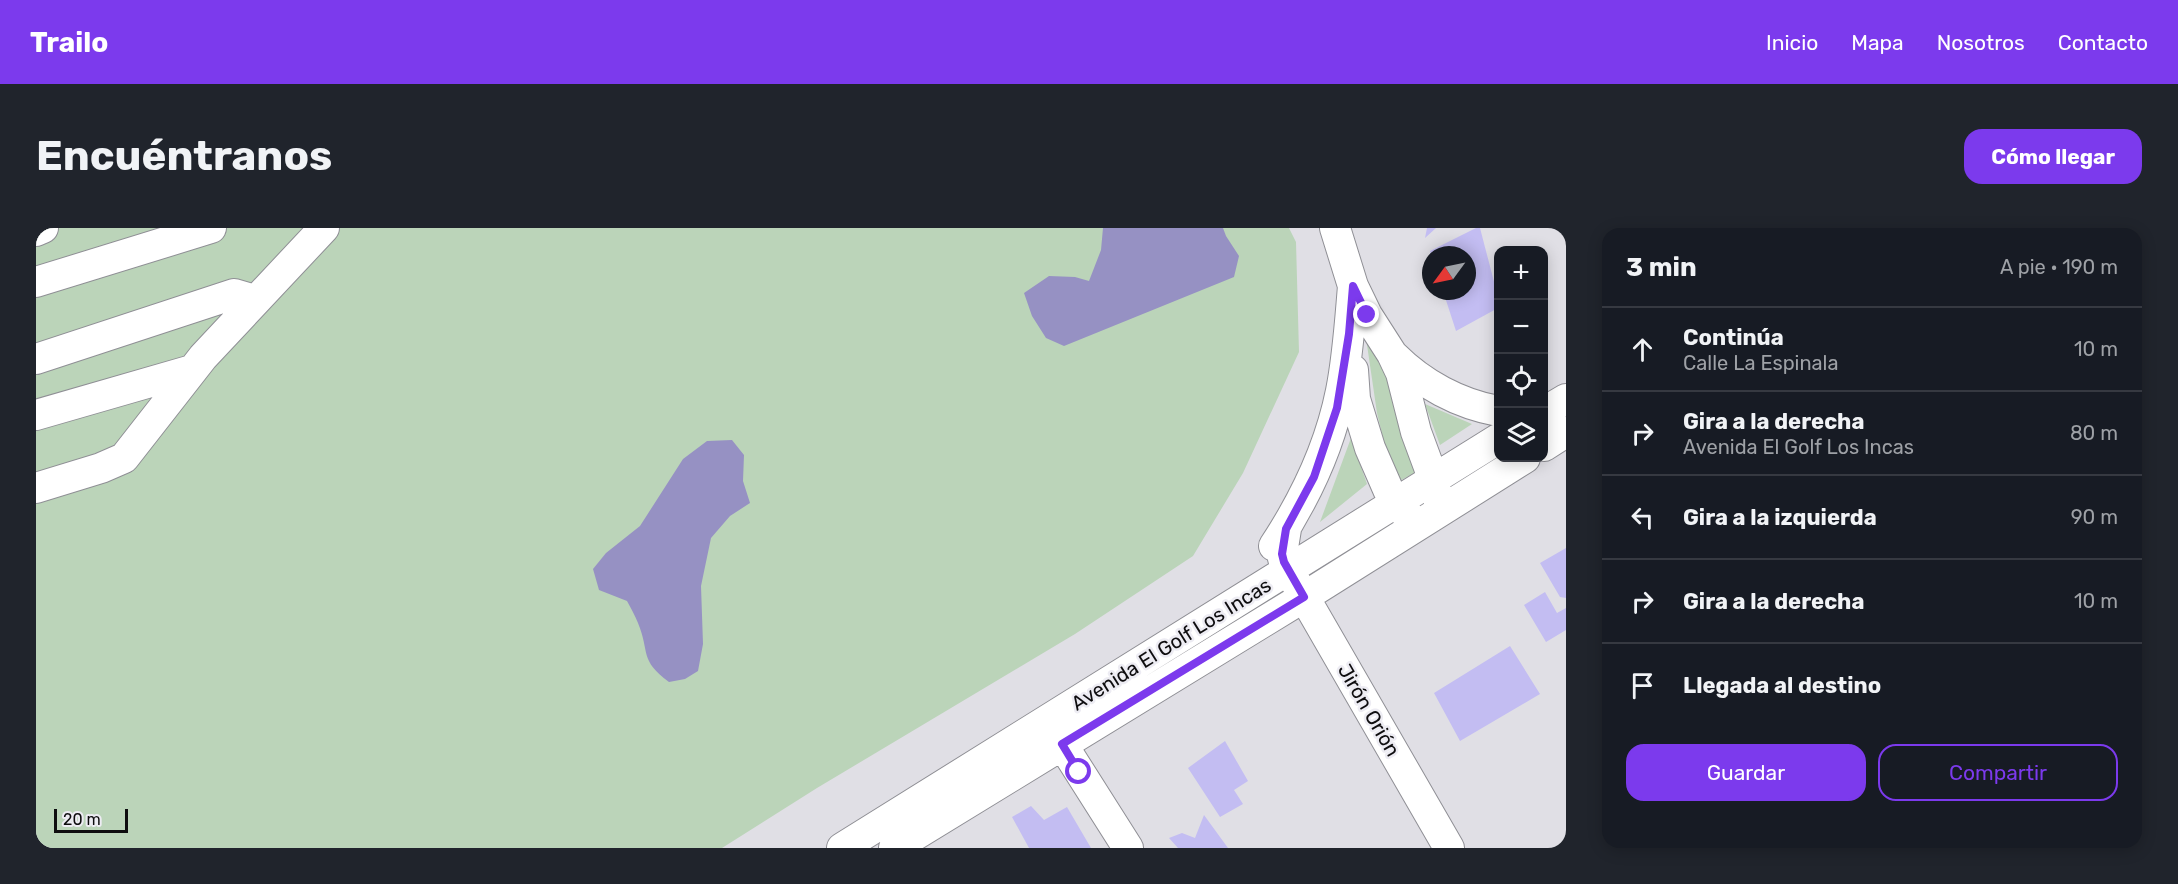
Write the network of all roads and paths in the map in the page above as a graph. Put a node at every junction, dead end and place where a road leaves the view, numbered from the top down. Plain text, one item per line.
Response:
1 (44, 228) edge
2 (211, 228) edge
3 (324, 228) edge
4 (1335, 228) edge
5 (36, 231) edge
6 (36, 282) edge
7 (1353, 286) junction
8 (255, 300) junction
9 (1349, 334) junction
10 (1392, 354) junction
11 (36, 359) edge
12 (192, 370) junction
13 (1566, 399) edge
14 (1494, 410) edge
15 (1548, 410) edge
16 (36, 416) edge
17 (1566, 432) edge
18 (1494, 441) edge
19 (1548, 443) edge
20 (1518, 462) edge
21 (1433, 478) junction
22 (36, 488) edge
23 (1394, 504) junction
24 (1428, 517) junction
25 (1286, 529) junction
26 (1289, 571) junction
27 (1304, 597) junction
28 (1237, 604) junction
29 (1062, 744) junction
30 (842, 848) edge
31 (894, 848) edge
32 (1128, 848) edge
33 (1449, 848) edge

1 - 5 street
2 - 6 street
3 - 8 street
4 - 7 street
7 - 9 street
7 - 10 street
8 - 11 street
8 - 12 street
9 - 23 street
9 - 25 street
10 - 14 street
10 - 21 street
12 - 16 street
12 - 22 street
13 - 15 street
17 - 19 street
18 - 21 street, Avenida El Golf Los Incas
20 - 24 street, Avenida El Golf Los Incas
21 - 23 street, Avenida El Golf Los Incas
21 - 24 street
23 - 24 street
23 - 26 street, Avenida El Golf Los Incas
24 - 27 street, Avenida El Golf Los Incas
25 - 26 street, Jirón Orión
25 - 28 street
26 - 27 street, Jirón Orión
26 - 28 street, Avenida El Golf Los Incas
27 - 29 street, Avenida El Golf Los Incas
27 - 33 street, Jirón Orión
28 - 30 street, Avenida El Golf Los Incas
29 - 31 street, Avenida El Golf Los Incas
29 - 32 street

